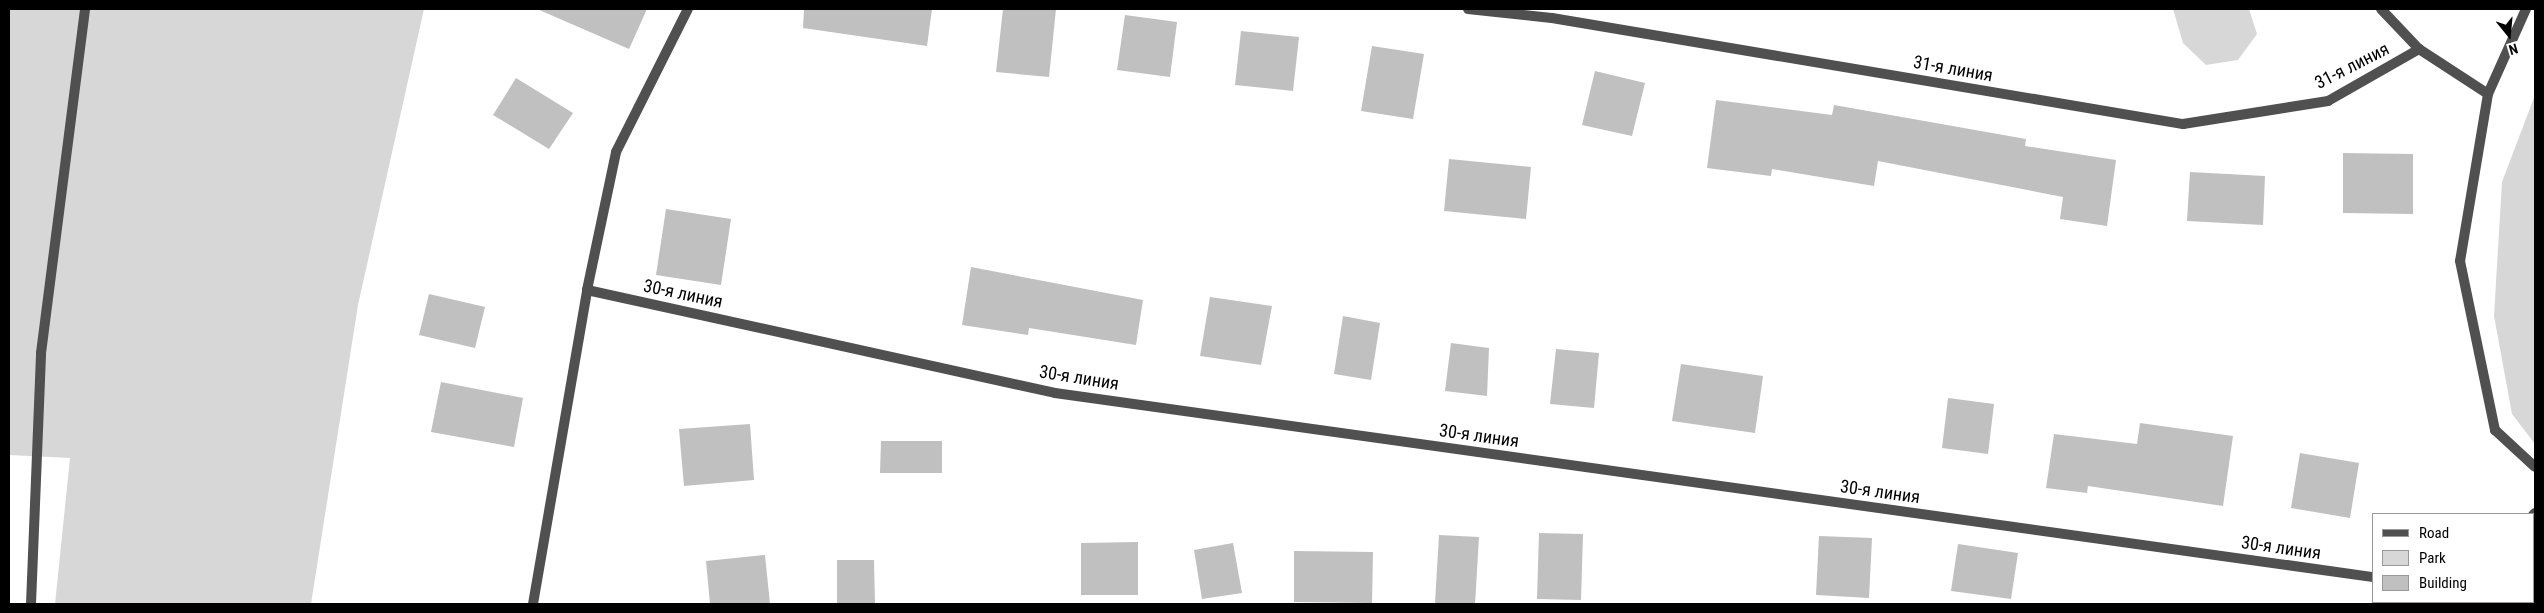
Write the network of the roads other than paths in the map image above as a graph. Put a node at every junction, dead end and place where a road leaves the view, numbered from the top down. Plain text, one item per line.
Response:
1 (84, 9) edge
2 (688, 9) edge
3 (1468, 9) edge
4 (2380, 9) edge
5 (2526, 9) edge
6 (2419, 49) junction
7 (2488, 94) junction
8 (588, 290) junction
9 (2535, 467) edge
10 (2372, 577) edge
11 (31, 604) edge
12 (532, 604) edge

1 - 11 street
2 - 8 street
3 - 6 street, 31-я линия
4 - 6 street
5 - 7 street
6 - 7 street
7 - 9 street
8 - 10 street, 30-я линия
8 - 12 street

